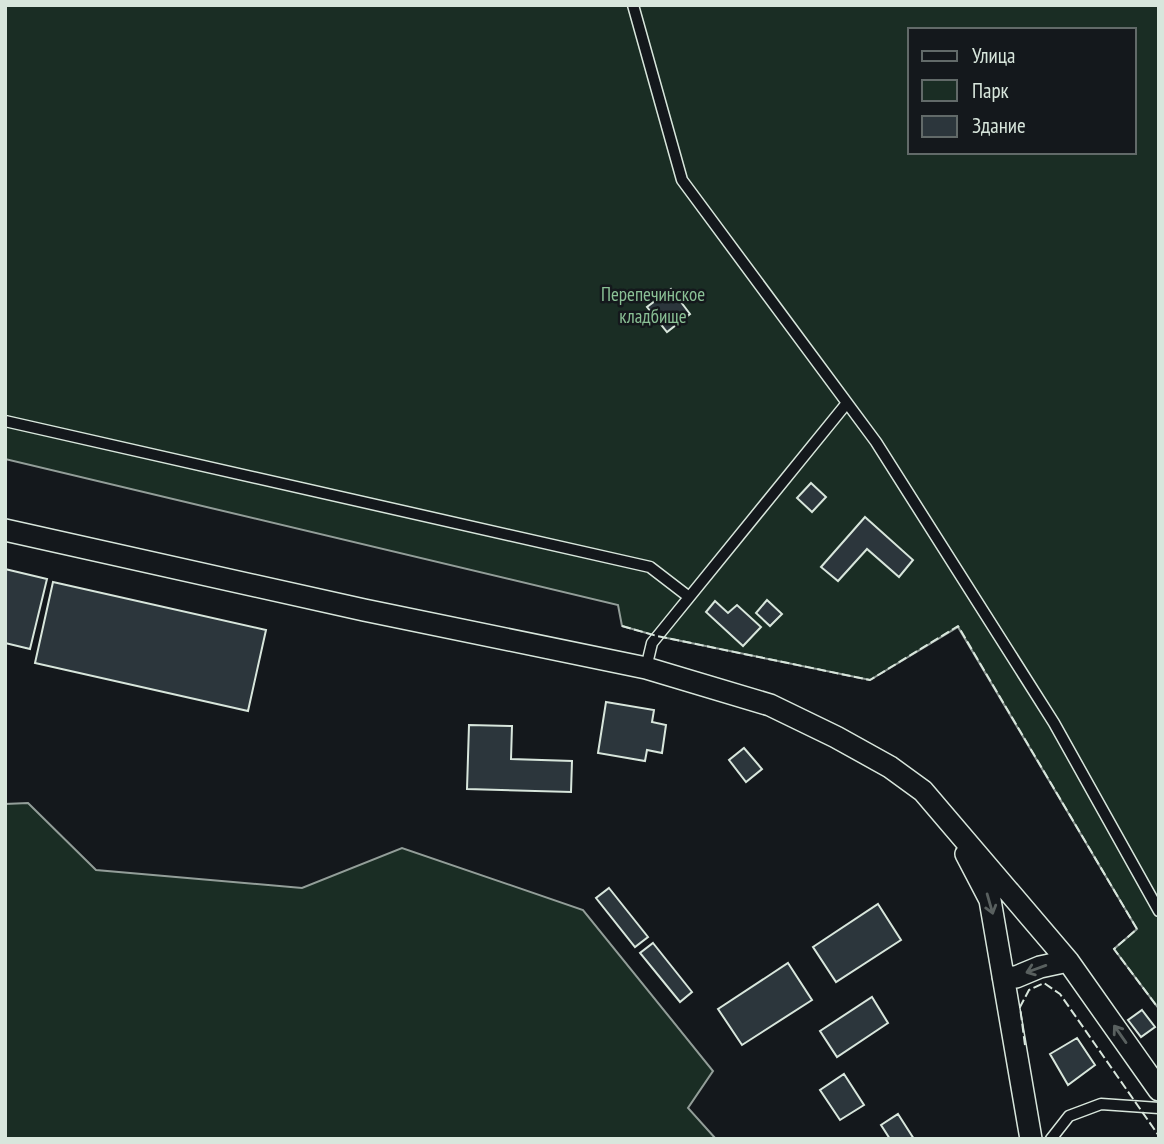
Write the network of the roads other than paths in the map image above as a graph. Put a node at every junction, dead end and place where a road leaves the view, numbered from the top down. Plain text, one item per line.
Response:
1 (634, 5) edge
2 (847, 403) junction
3 (5, 421) edge
4 (5, 530) edge
5 (689, 597) junction
6 (646, 668) junction
7 (949, 821) junction
8 (1159, 911) edge
9 (1068, 961) junction
10 (1003, 978) junction
11 (1159, 1090) edge
12 (1159, 1108) edge
13 (1031, 1139) edge
14 (1051, 1139) edge

1 - 2 lane
2 - 5 lane
2 - 8 lane
3 - 5 lane
4 - 6 street
5 - 6 lane
6 - 7 street
7 - 9 street
7 -> 10 street
9 -> 10 street
11 -> 9 street
10 - 13 street
12 - 14 lane

